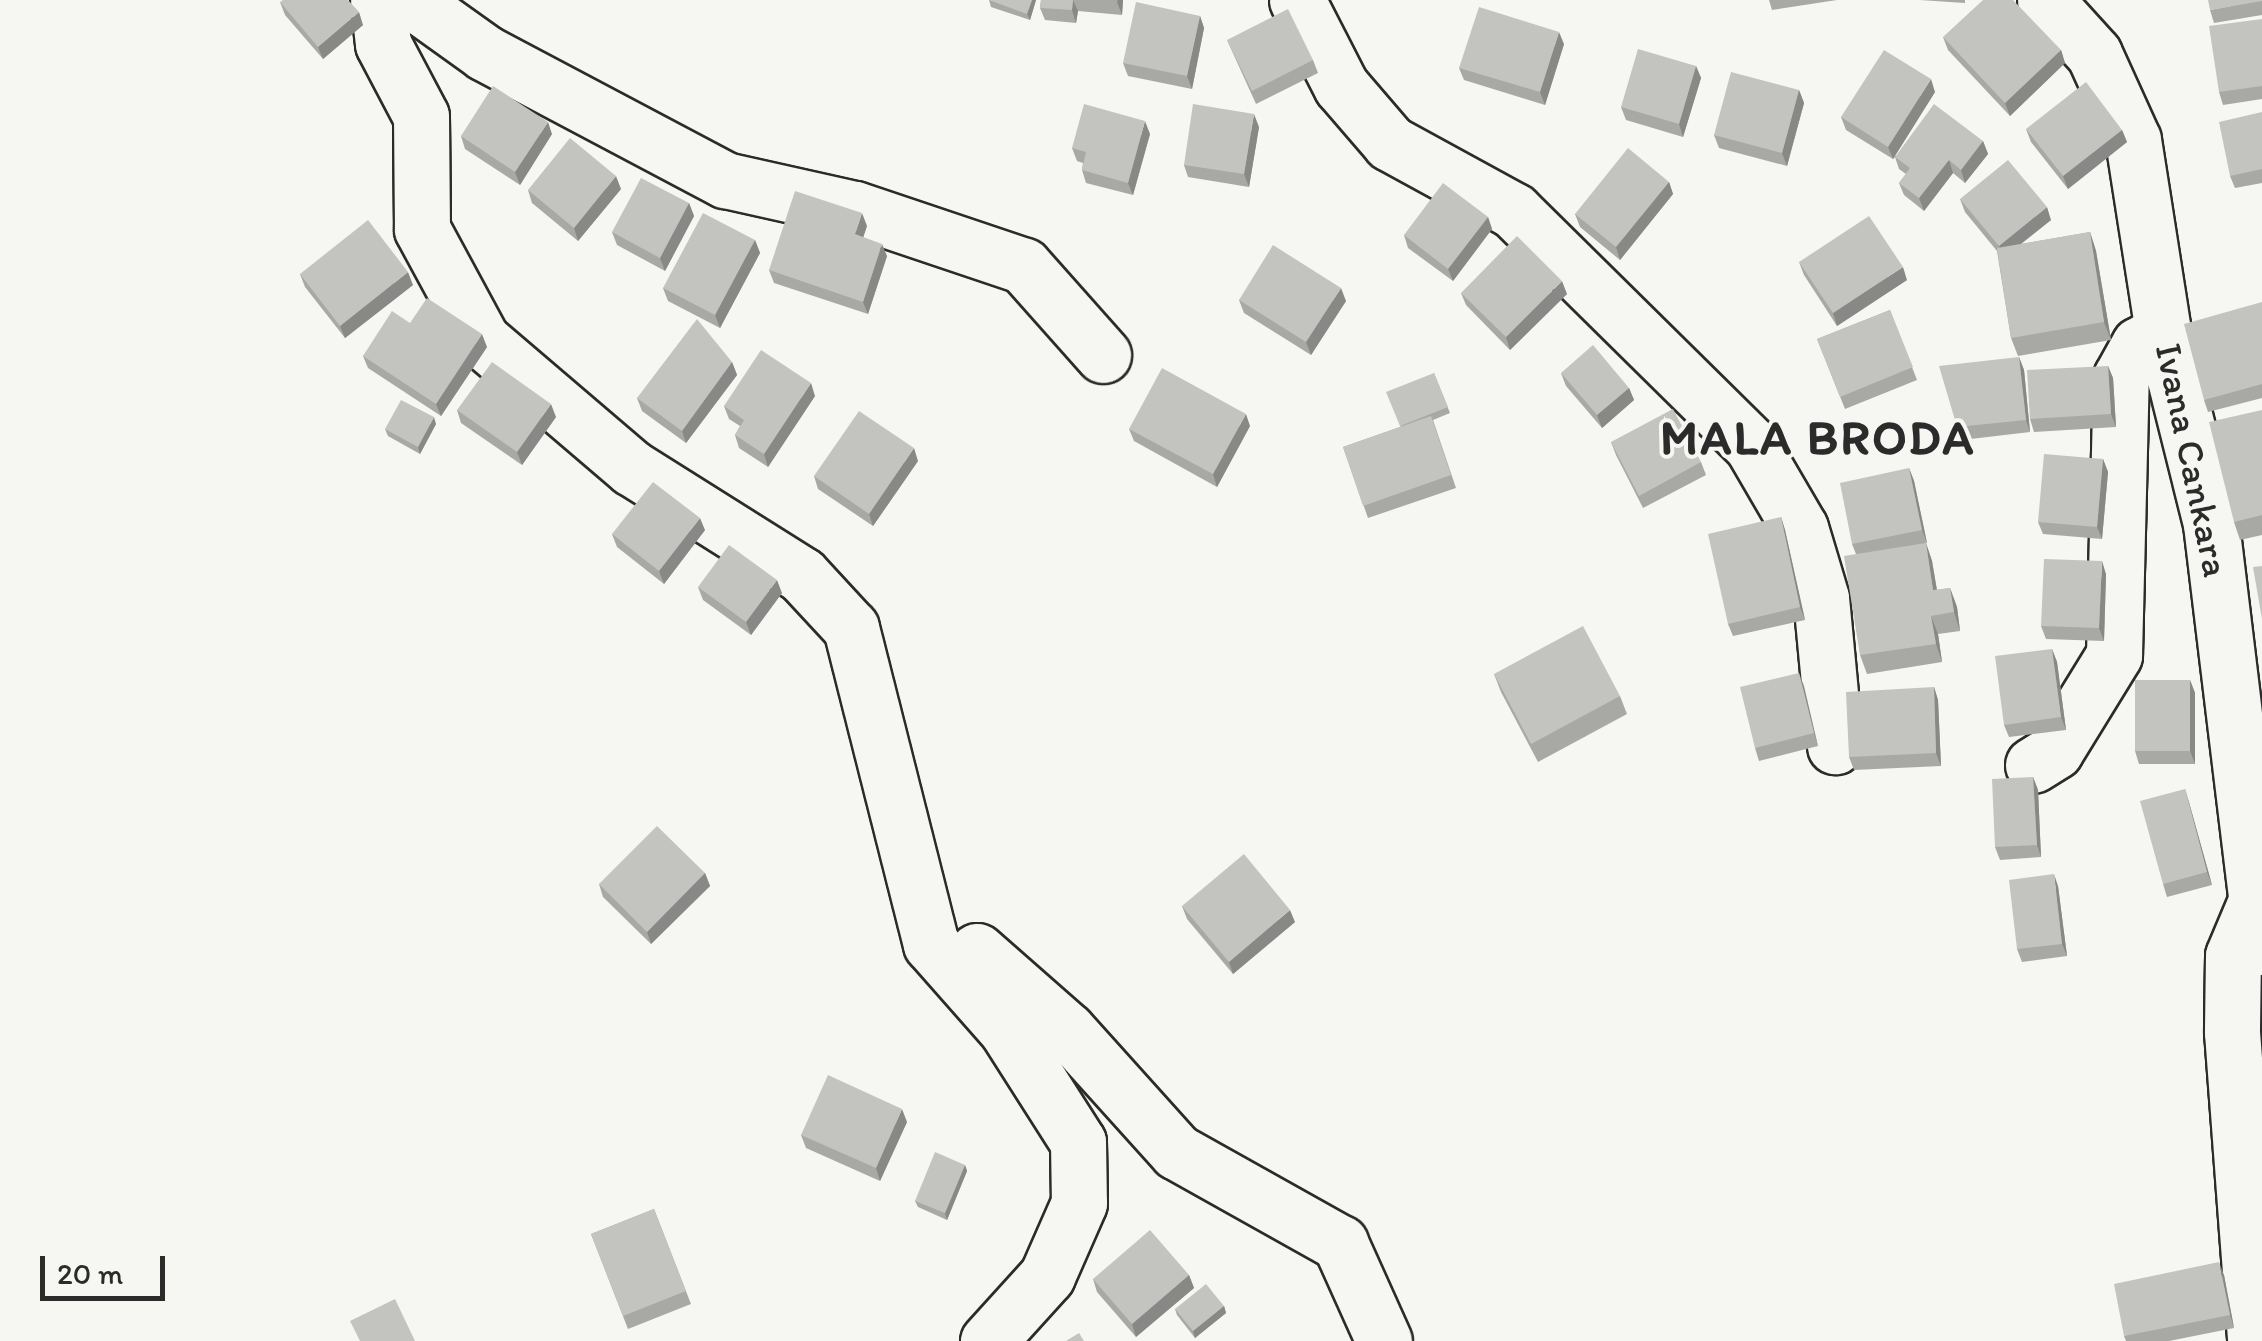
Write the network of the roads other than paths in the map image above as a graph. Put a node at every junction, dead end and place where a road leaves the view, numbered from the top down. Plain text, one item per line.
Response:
1 (378, 0) edge
2 (411, 0) edge
3 (1297, 0) edge
4 (2045, 0) edge
5 (2164, 330) junction
6 (1103, 355) dead end
7 (1834, 746) dead end
8 (2033, 765) dead end
9 (919, 908) junction
10 (2258, 927) edge
11 (988, 1341) edge
12 (1384, 1341) edge
13 (2254, 1341) edge

1 - 9 street
2 - 6 street
3 - 7 street
4 - 5 street, Ivana Cankara
5 - 8 street
5 - 10 street, Ivana Cankara
9 - 11 street
9 - 12 street
10 - 13 street

